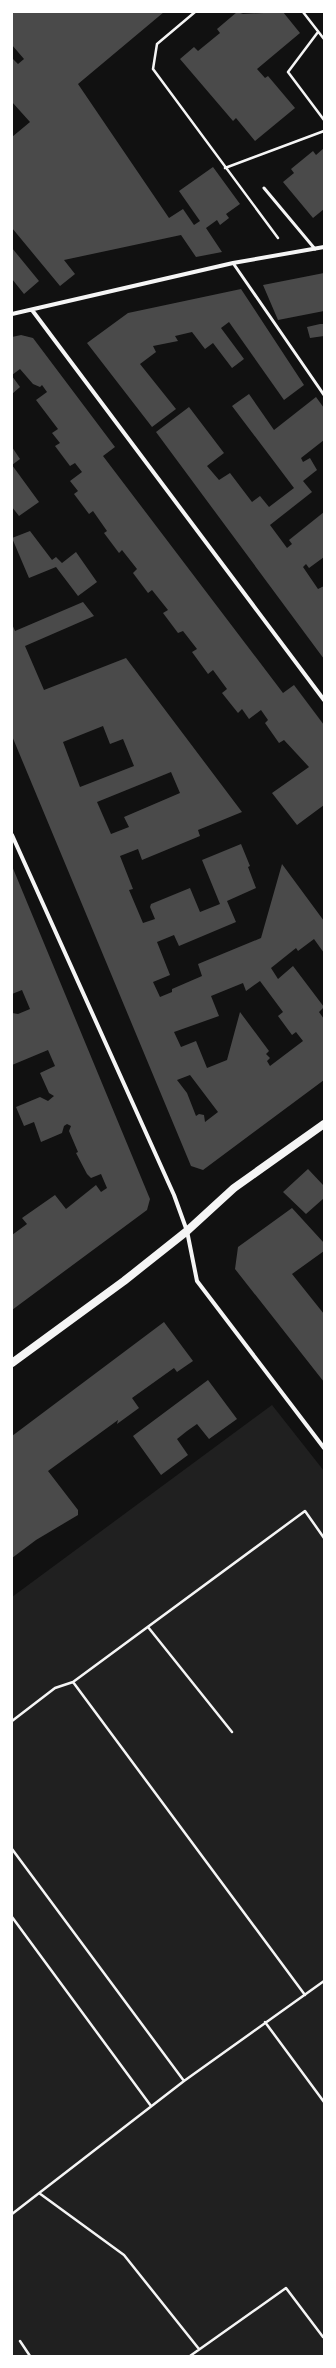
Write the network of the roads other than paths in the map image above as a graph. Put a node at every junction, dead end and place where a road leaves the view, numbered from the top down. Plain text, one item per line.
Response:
1 (264, 188) dead end
2 (324, 247) edge
3 (315, 249) junction
4 (233, 263) junction
5 (32, 310) junction
6 (12, 314) edge
7 (324, 395) edge
8 (324, 700) edge
9 (12, 835) edge
10 (324, 1124) edge
11 (187, 1231) junction
12 (12, 1363) edge
13 (324, 1448) edge

1 - 3 lane
2 - 3 street
3 - 4 street
4 - 5 street
4 - 7 lane
5 - 6 street
5 - 8 street
9 - 11 street
10 - 11 main road
11 - 12 main road
11 - 13 street

